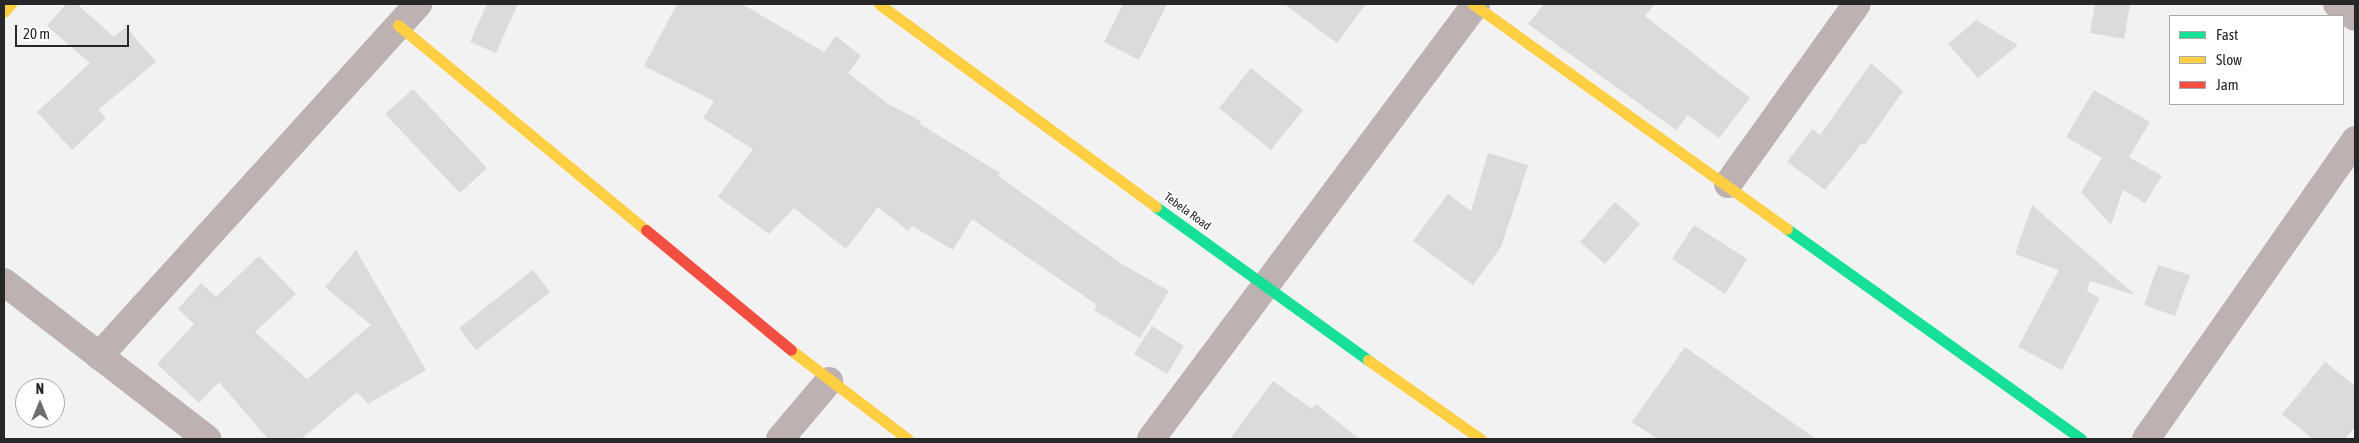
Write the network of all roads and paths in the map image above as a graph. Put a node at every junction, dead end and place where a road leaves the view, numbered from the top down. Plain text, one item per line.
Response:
1 (11, 4) edge
2 (418, 4) edge
3 (879, 4) edge
4 (1474, 4) edge
5 (1857, 4) edge
6 (2337, 4) edge
7 (4, 12) edge
8 (2355, 17) edge
9 (398, 25) junction
10 (2355, 140) edge
11 (1728, 184) junction
12 (4, 282) edge
13 (1264, 286) junction
14 (99, 356) junction
15 (830, 381) junction
16 (208, 439) edge
17 (780, 439) edge
18 (908, 439) edge
19 (1150, 439) edge
20 (1482, 439) edge
21 (2081, 439) edge
22 (2146, 439) edge

1 - 7 street
2 - 9 street
3 - 13 street, Tebela Road
4 - 11 street
4 - 13 street
5 - 11 street
6 - 8 street
9 - 14 street
9 - 15 street
10 - 22 street
11 - 21 street
12 - 14 street
13 - 19 street
13 - 20 street, Tebela Road
14 - 16 street
15 - 17 street
15 - 18 street

